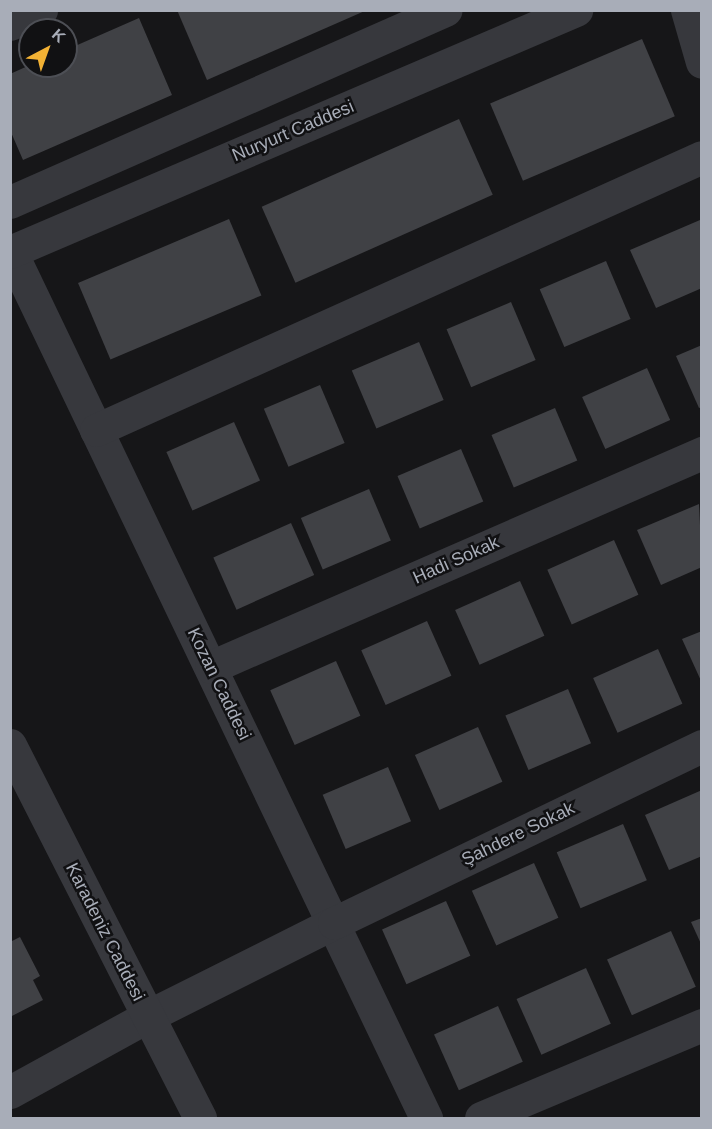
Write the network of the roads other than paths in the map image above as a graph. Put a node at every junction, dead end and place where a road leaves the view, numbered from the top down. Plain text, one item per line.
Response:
1 (41, 10) edge
2 (446, 10) edge
3 (576, 10) edge
4 (687, 10) edge
5 (10, 24) edge
6 (702, 62) edge
7 (702, 157) edge
8 (10, 202) edge
9 (11, 251) edge
10 (96, 430) junction
11 (702, 453) edge
12 (211, 667) junction
13 (10, 746) edge
14 (702, 746) edge
15 (334, 923) junction
16 (148, 1016) junction
17 (702, 1025) edge
18 (10, 1092) edge
19 (200, 1119) edge
20 (426, 1119) edge
21 (481, 1119) edge

1 - 5 street
2 - 8 street
3 - 9 street, Nuryurt Caddesi
4 - 6 street
7 - 10 street
9 - 10 street, Kozan Caddesi
10 - 12 street, Kozan Caddesi
11 - 12 street, Hadi Sokak
12 - 15 street, Kozan Caddesi
13 - 16 street, Karadeniz Caddesi
14 - 15 street, Şahdere Sokak
15 - 16 street, Şahdere Sokak
15 - 20 street, Kozan Caddesi
16 - 18 street, Şahdere Sokak
16 - 19 street, Karadeniz Caddesi
17 - 21 street

